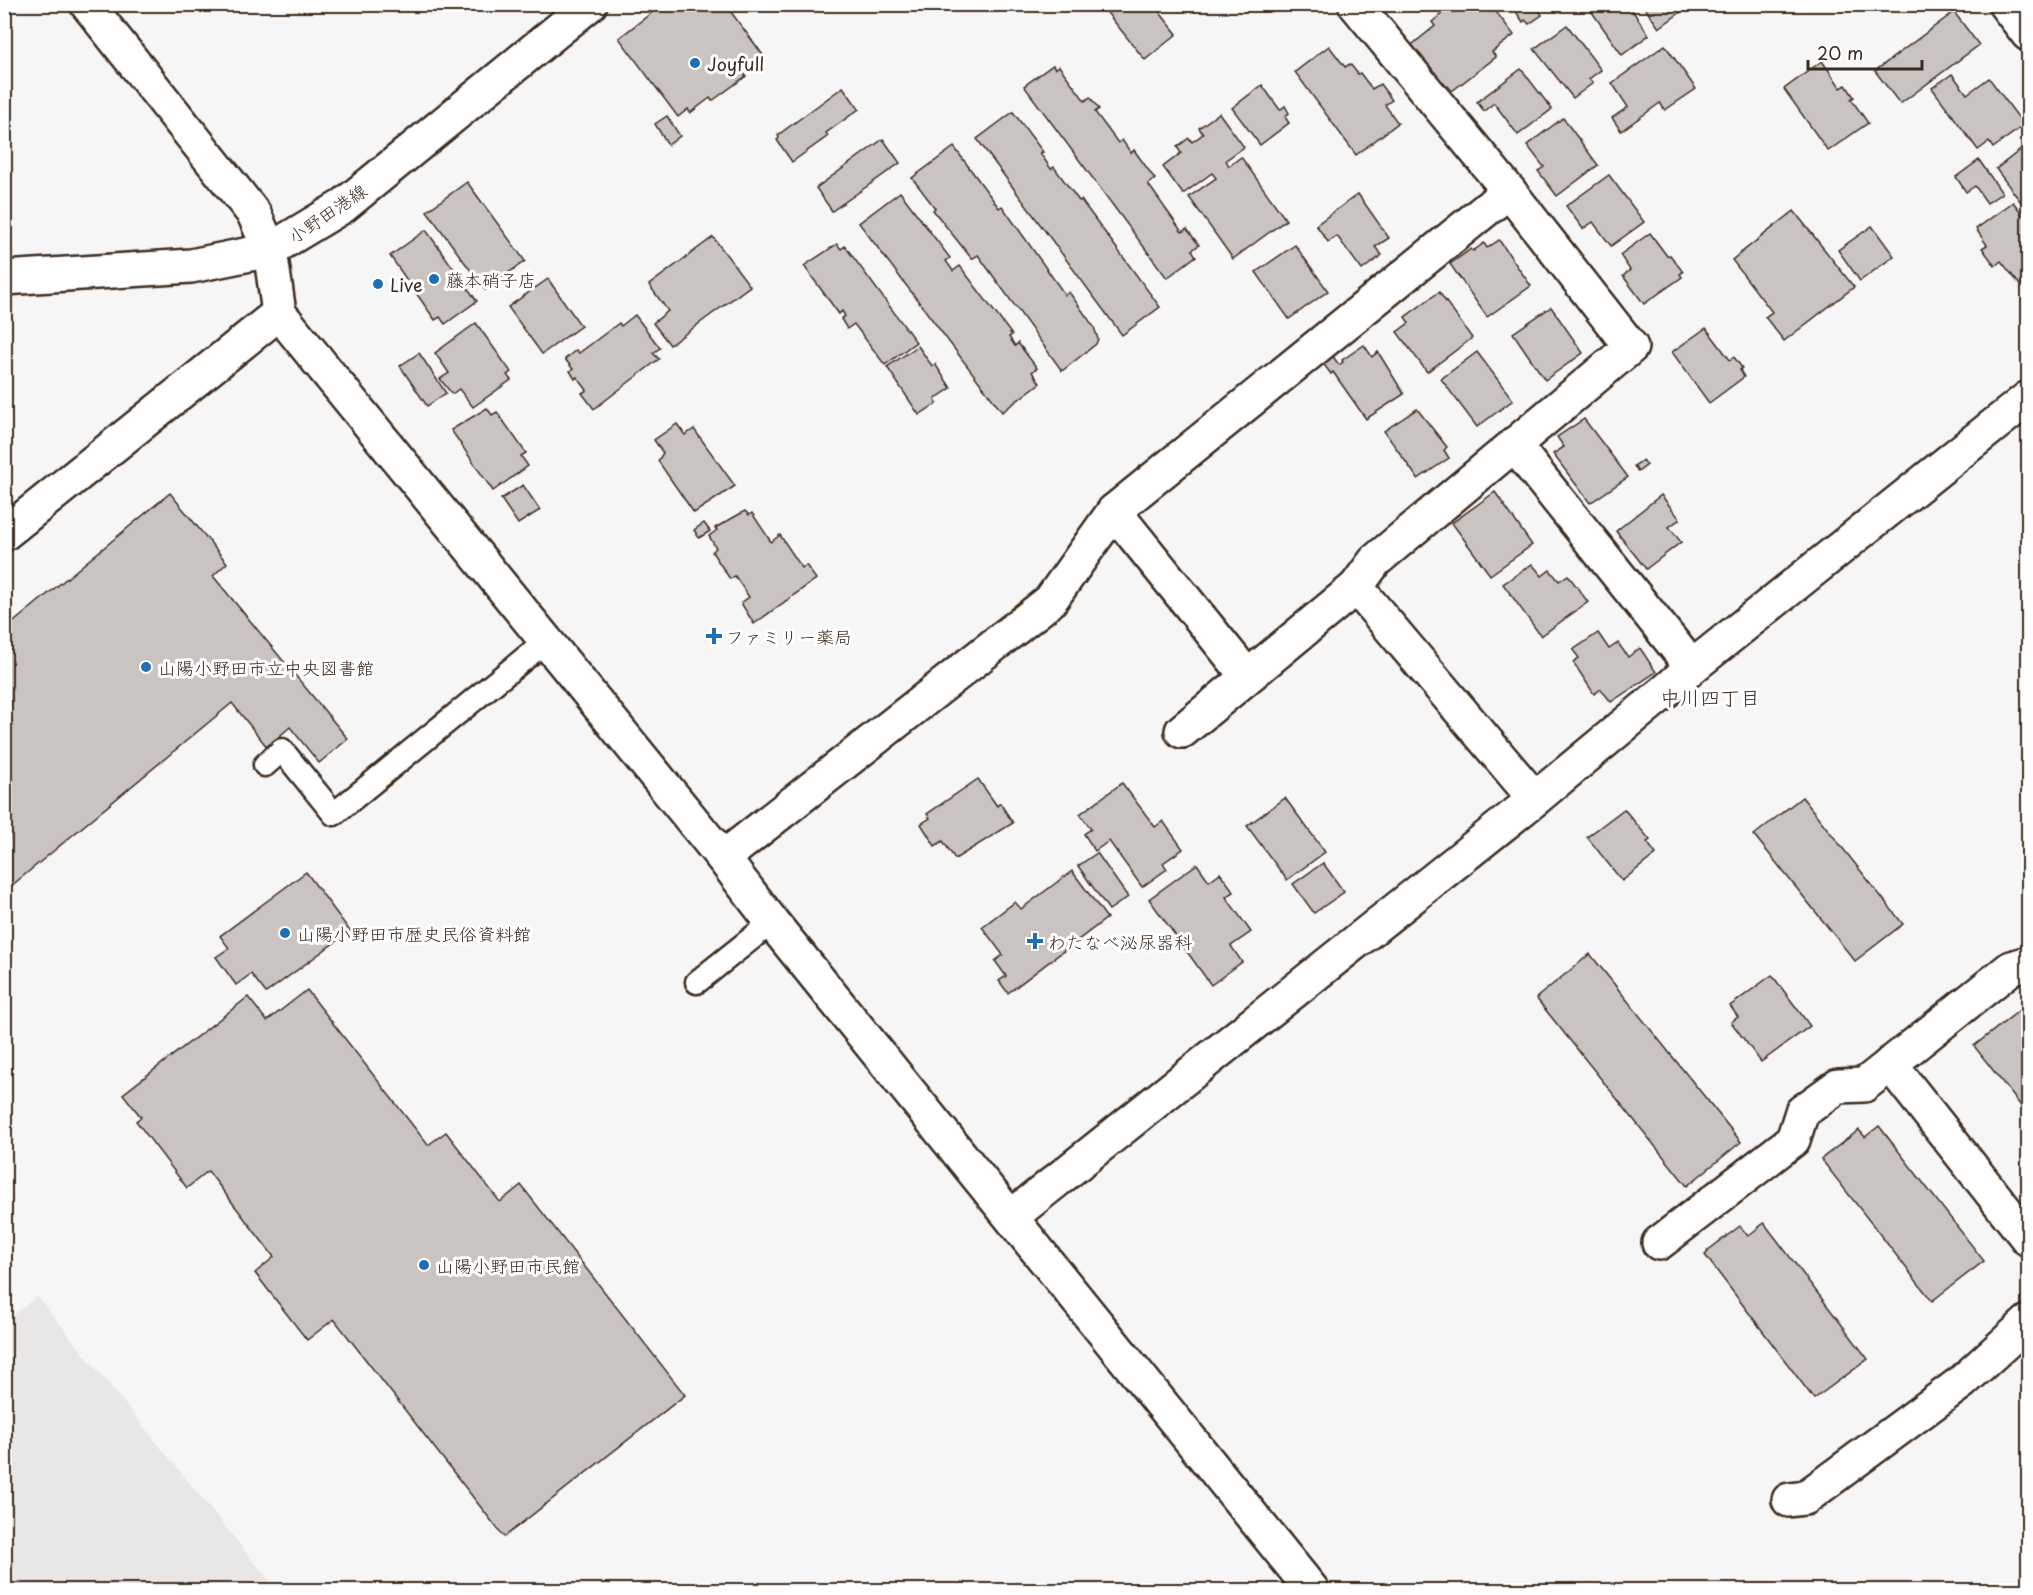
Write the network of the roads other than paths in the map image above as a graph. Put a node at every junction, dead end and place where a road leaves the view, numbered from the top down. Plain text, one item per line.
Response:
1 (87, 4) edge
2 (590, 4) edge
3 (2005, 4) edge
4 (1357, 5) edge
5 (2028, 34) edge
6 (1509, 191) junction
7 (270, 250) junction
8 (4, 278) edge
9 (279, 313) junction
10 (2028, 398) edge
11 (1514, 444) junction
12 (1114, 511) junction
13 (4, 534) edge
14 (1356, 586) junction
15 (546, 641) junction
16 (1692, 667) junction
17 (1247, 676) junction
18 (1182, 731) dead end
19 (265, 765) dead end
20 (1535, 799) junction
21 (723, 858) junction
22 (772, 922) junction
23 (2028, 963) edge
24 (697, 982) dead end
25 (1890, 1064) junction
26 (1011, 1217) junction
27 (2028, 1239) edge
28 (1659, 1243) dead end
29 (2028, 1322) edge
30 (1789, 1500) dead end
31 (1312, 1590) edge

1 - 7 street
2 - 7 street, 小野田港線
3 - 5 street
4 - 6 street
6 - 11 street
6 - 12 street
7 - 8 street, 小野田港線
7 - 9 street
9 - 13 street
9 - 15 street
10 - 16 street
11 - 14 street
11 - 16 street
12 - 17 street
12 - 21 street
14 - 17 street
14 - 20 street
15 - 19 lane
15 - 21 street
16 - 20 street
17 - 18 street
20 - 26 street
21 - 22 street
22 - 24 lane
22 - 26 street
23 - 25 street
25 - 27 street
25 - 28 street
26 - 31 street
29 - 30 street

